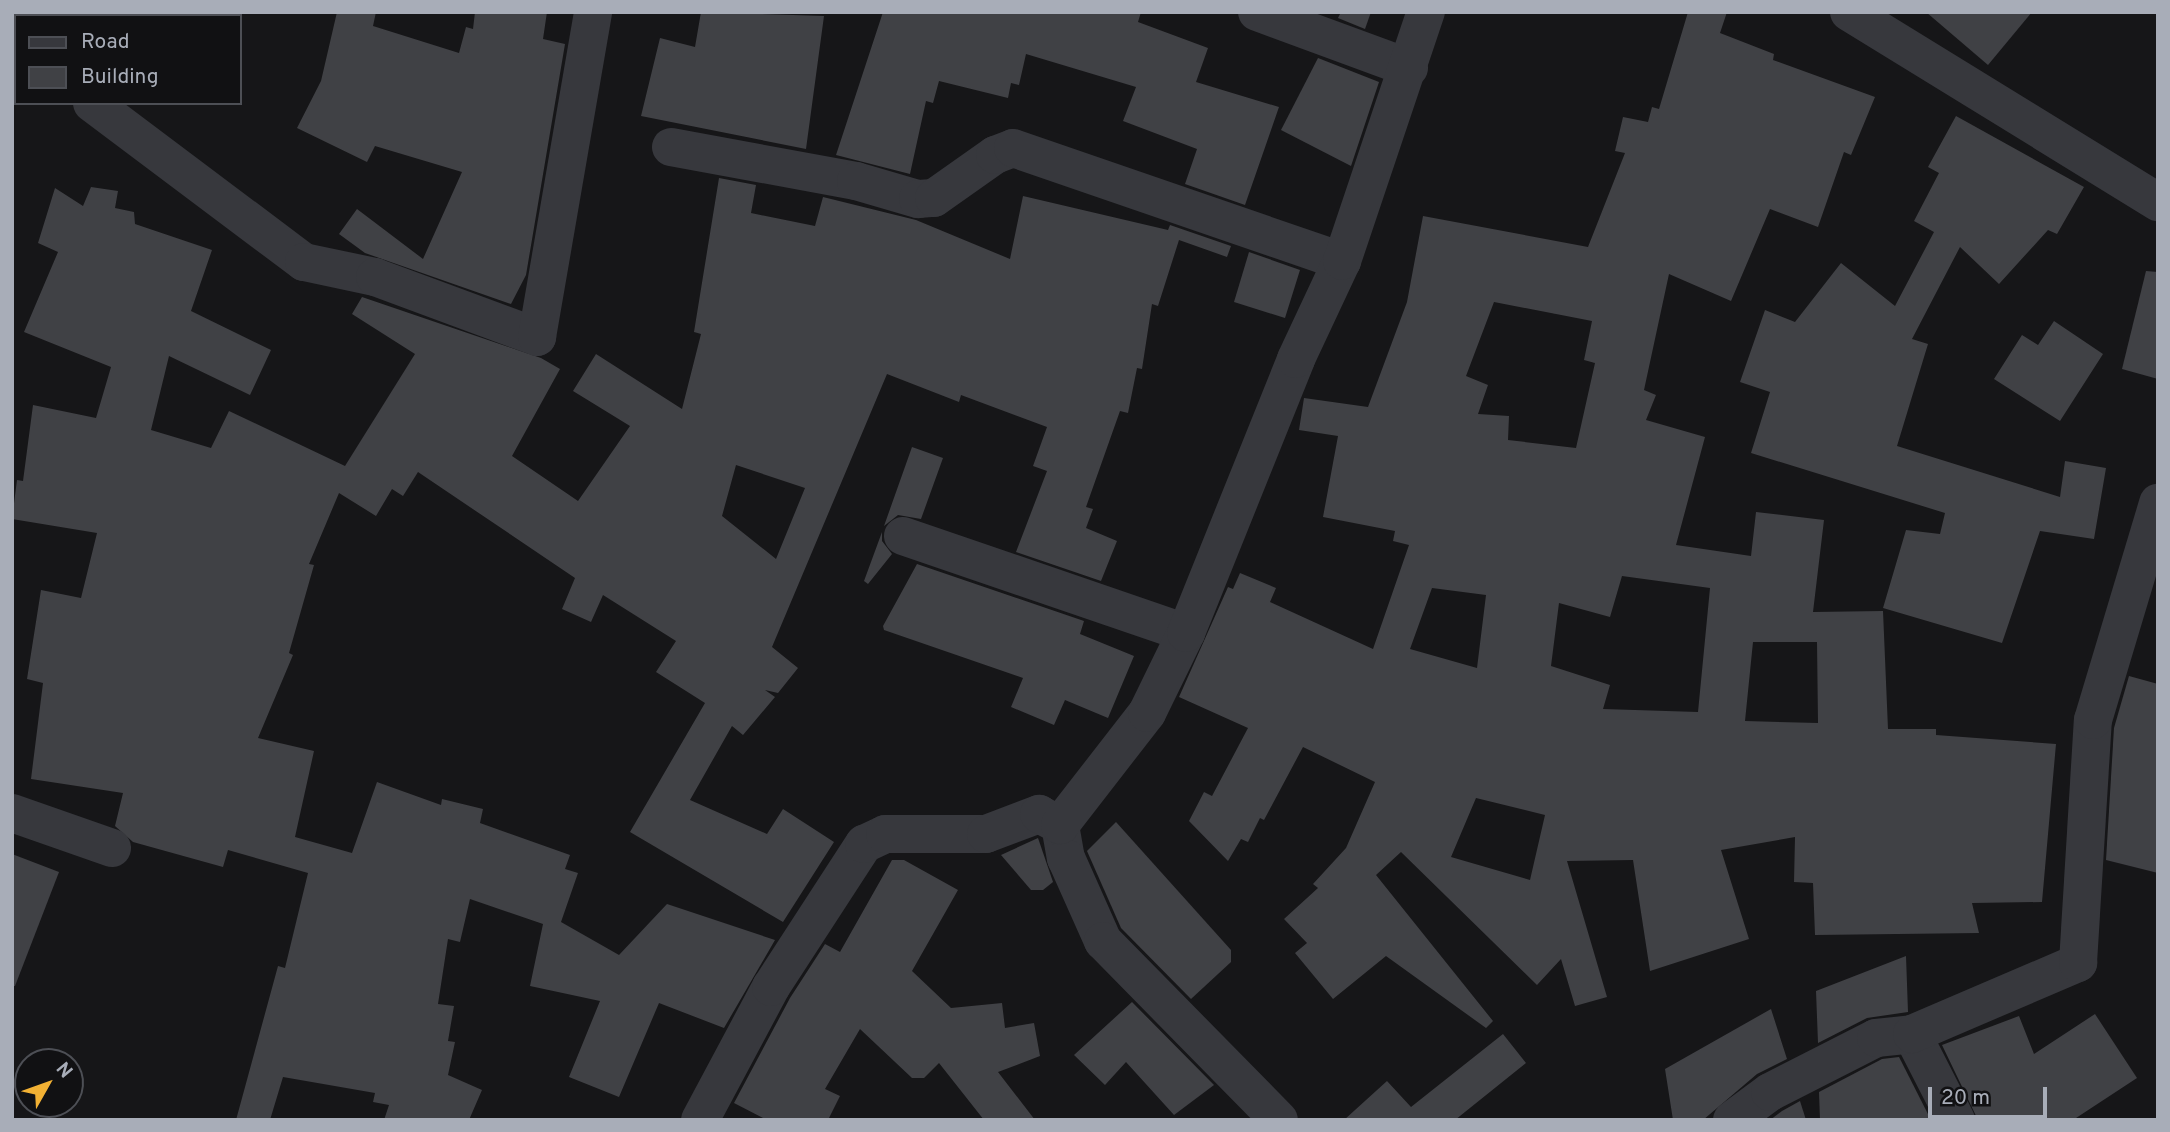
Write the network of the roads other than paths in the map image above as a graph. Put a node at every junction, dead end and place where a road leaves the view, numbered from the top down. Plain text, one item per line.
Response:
1 (593, 12) edge
2 (1258, 12) edge
3 (1426, 12) edge
4 (1849, 12) edge
5 (1409, 68) junction
6 (95, 105) edge
7 (671, 147) dead end
8 (2158, 202) edge
9 (1342, 261) junction
10 (2158, 503) edge
11 (903, 536) dead end
12 (1186, 634) junction
13 (12, 813) edge
14 (1060, 825) junction
15 (112, 848) dead end
16 (1912, 1034) junction
17 (700, 1120) edge
18 (1279, 1120) edge
19 (1732, 1120) edge
20 (1956, 1120) edge

1 - 6 street
2 - 5 street
3 - 5 street
4 - 8 street
5 - 9 street
7 - 9 street
9 - 12 street
10 - 16 street
11 - 12 street
12 - 14 street
13 - 15 street
14 - 17 street
14 - 18 street
16 - 19 street
16 - 20 street

